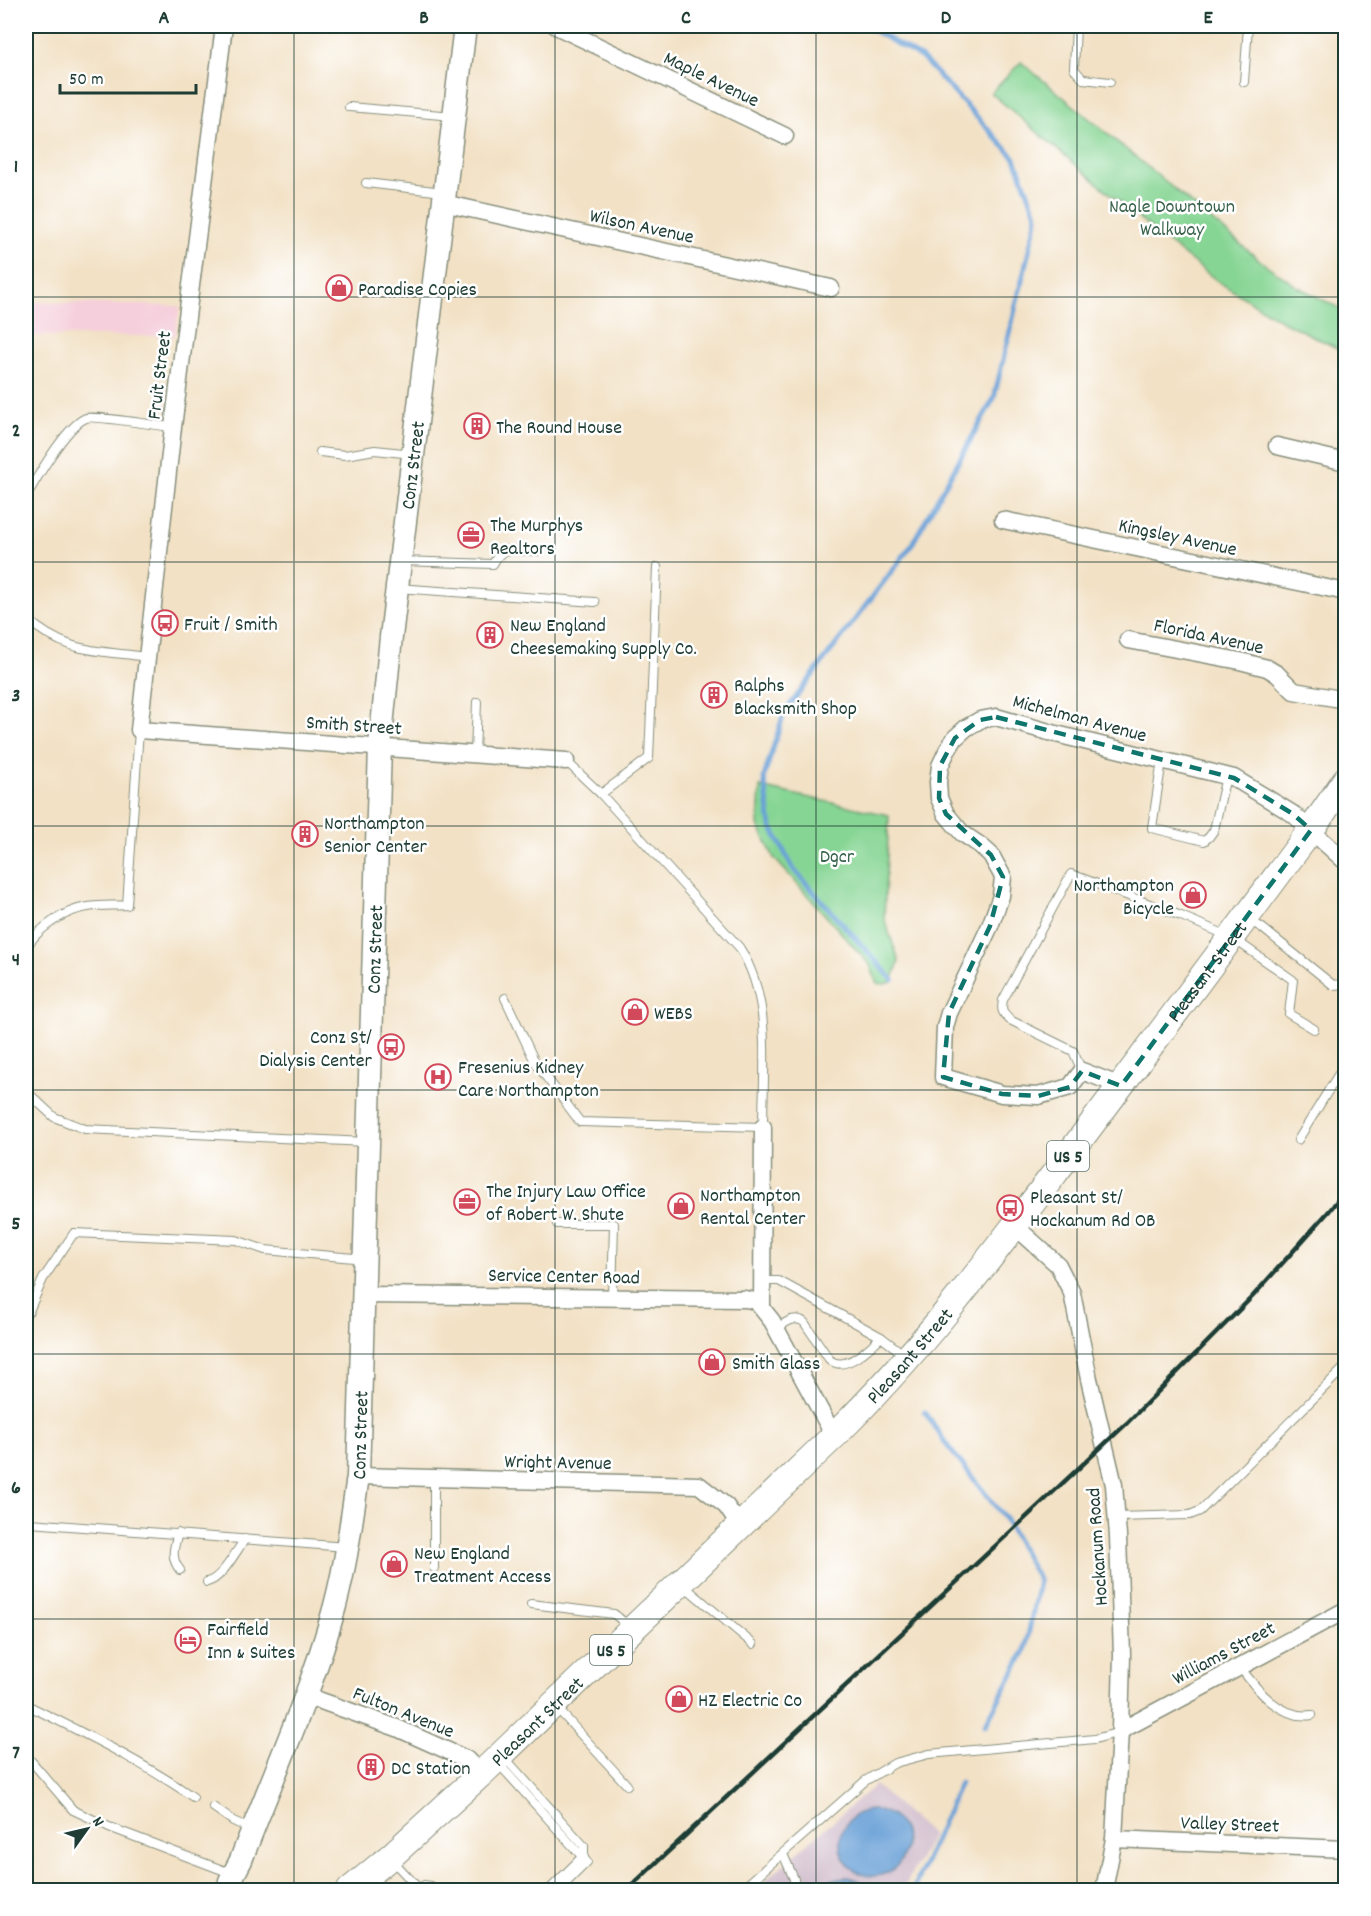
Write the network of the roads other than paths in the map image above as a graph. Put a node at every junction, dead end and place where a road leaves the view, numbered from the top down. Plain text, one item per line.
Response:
1 (224, 26) edge
2 (465, 26) edge
3 (556, 26) edge
4 (1076, 26) edge
5 (1248, 26) edge
6 (1110, 82) dead end
7 (1244, 82) dead end
8 (349, 107) dead end
9 (454, 116) junction
10 (786, 136) dead end
11 (366, 183) dead end
12 (444, 197) junction
13 (831, 288) dead end
14 (173, 427) junction
15 (1277, 446) dead end
16 (320, 452) dead end
17 (413, 454) junction
18 (1346, 462) edge
19 (26, 497) edge
20 (1003, 520) dead end
21 (538, 551) dead end
22 (400, 561) junction
23 (657, 567) dead end
24 (397, 588) junction
25 (1346, 592) edge
26 (595, 602) dead end
27 (26, 618) edge
28 (1128, 640) dead end
29 (147, 657) junction
30 (1346, 700) edge
31 (477, 702) dead end
32 (139, 730) junction
33 (380, 746) junction
34 (475, 753) junction
35 (1162, 760) junction
36 (566, 761) joint
37 (1226, 776) junction
38 (1346, 779) edge
39 (600, 794) junction
40 (1311, 830) junction
41 (1346, 862) edge
42 (1238, 927) junction
43 (26, 948) edge
44 (1346, 982) edge
45 (505, 998) dead end
46 (1314, 1029) dead end
47 (1346, 1062) edge
48 (1082, 1071) junction
49 (1121, 1086) junction
50 (26, 1092) edge
51 (763, 1127) junction
52 (1298, 1140) dead end
53 (369, 1142) junction
54 (557, 1224) dead end
55 (1015, 1226) junction
56 (365, 1259) junction
57 (762, 1281) junction
58 (363, 1295) junction
59 (612, 1297) junction
60 (762, 1307) junction
61 (26, 1314) edge
62 (777, 1328) junction
63 (881, 1337) junction
64 (908, 1358) junction
65 (1346, 1366) edge
66 (834, 1436) junction
67 (358, 1476) junction
68 (435, 1478) junction
69 (1117, 1517) junction
70 (30, 1523) dead end
71 (740, 1526) junction
72 (178, 1533) junction
73 (244, 1539) junction
74 (347, 1547) junction
75 (434, 1568) dead end
76 (180, 1570) dead end
77 (207, 1582) dead end
78 (681, 1583) junction
79 (531, 1605) dead end
80 (1346, 1610) edge
81 (633, 1629) junction
82 (753, 1644) dead end
83 (1240, 1667) junction
84 (307, 1696) junction
85 (554, 1705) junction
86 (26, 1707) edge
87 (1312, 1715) dead end
88 (1120, 1731) junction
89 (26, 1755) edge
90 (493, 1763) junction
91 (627, 1785) dead end
92 (193, 1797) dead end
93 (213, 1807) dead end
94 (253, 1830) junction
95 (1114, 1839) junction
96 (1346, 1849) edge
97 (783, 1854) junction
98 (390, 1857) junction
99 (583, 1857) junction
100 (236, 1879) edge
101 (350, 1890) edge
102 (364, 1890) edge
103 (417, 1890) edge
104 (435, 1890) edge
105 (549, 1890) edge
106 (559, 1890) edge
107 (741, 1890) edge
108 (794, 1890) edge
109 (1104, 1890) edge

1 - 14 street, Fruit Street
2 - 9 main road, Conz Street
3 - 10 street, Maple Avenue
4 - 6 lane
5 - 7 lane
8 - 9 lane
9 - 12 main road, Conz Street
11 - 12 lane
12 - 13 street, Wilson Avenue
12 - 17 main road, Conz Street
14 - 19 lane
14 - 29 street, Fruit Street
15 - 18 street
16 - 17 lane
17 - 22 main road, Conz Street
20 - 25 street, Kingsley Avenue
21 - 22 lane
22 - 24 main road, Conz Street
23 - 39 lane
24 - 26 lane
24 - 33 main road, Conz Street
27 - 29 lane
28 - 30 street, Florida Avenue
29 - 32 street, Fruit Street
31 - 34 lane
32 - 33 street, Smith Street
32 - 43 lane
33 - 34 street, Smith Street
33 - 53 main road, Conz Street
34 - 36 street, Smith Street
35 - 37 street, Michelman Avenue
35 - 37 lane
35 - 48 street, Michelman Avenue
36 - 39 lane
37 - 40 street, Michelman Avenue
38 - 40 main road, Pleasant Street / US 5
39 - 51 lane
40 - 41 street, Michelman Avenue
40 - 42 main road, Pleasant Street / US 5
42 - 44 lane
42 - 46 lane
42 - 48 lane
42 - 49 main road, Pleasant Street / US 5
45 - 51 lane
47 - 52 lane
48 - 49 street
49 - 55 main road, Pleasant Street / US 5
50 - 53 lane
51 - 57 street
53 - 56 main road, Conz Street
54 - 59 lane
55 - 64 main road, Pleasant Street / US 5
55 - 69 street, Hockanum Road
56 - 58 main road, Conz Street
56 - 61 lane
57 - 60 street
57 - 63 lane
58 - 59 street, Service Center Road
58 - 67 main road, Conz Street
59 - 60 street, Service Center Road
60 - 62 street
62 - 63 lane
62 - 66 street
63 - 64 lane
64 - 66 main road, Pleasant Street / US 5
65 - 69 lane
66 - 71 main road, Pleasant Street / US 5
67 - 68 street, Wright Avenue
67 - 74 main road, Conz Street
68 - 71 street, Wright Avenue
68 - 75 lane
69 - 88 street, Hockanum Road
70 - 72 lane
71 - 78 main road, Pleasant Street / US 5
72 - 73 lane
72 - 76 lane
73 - 74 lane
73 - 77 lane
74 - 84 main road, Conz Street
78 - 81 main road, Pleasant Street / US 5
78 - 82 lane
79 - 81 lane
80 - 83 street, Williams Street
81 - 85 main road, Pleasant Street / US 5
83 - 87 lane
83 - 88 street, Williams Street
84 - 90 street, Fulton Avenue
84 - 94 main road, Conz Street
85 - 90 main road, Pleasant Street / US 5
85 - 91 lane
86 - 92 lane
88 - 95 street, Hockanum Road
88 - 97 lane
89 - 100 lane
90 - 98 main road, Pleasant Street / US 5
90 - 99 lane
93 - 94 lane
94 - 100 main road, Conz Street
95 - 96 street, Valley Street
95 - 109 street, Hockanum Road
97 - 107 lane
97 - 108 lane
98 - 101 main road, Pleasant Street / US 5
98 - 102 main road, Pleasant Street / US 5
98 - 103 lane
99 - 105 lane
99 - 106 lane
103 - 104 lane

